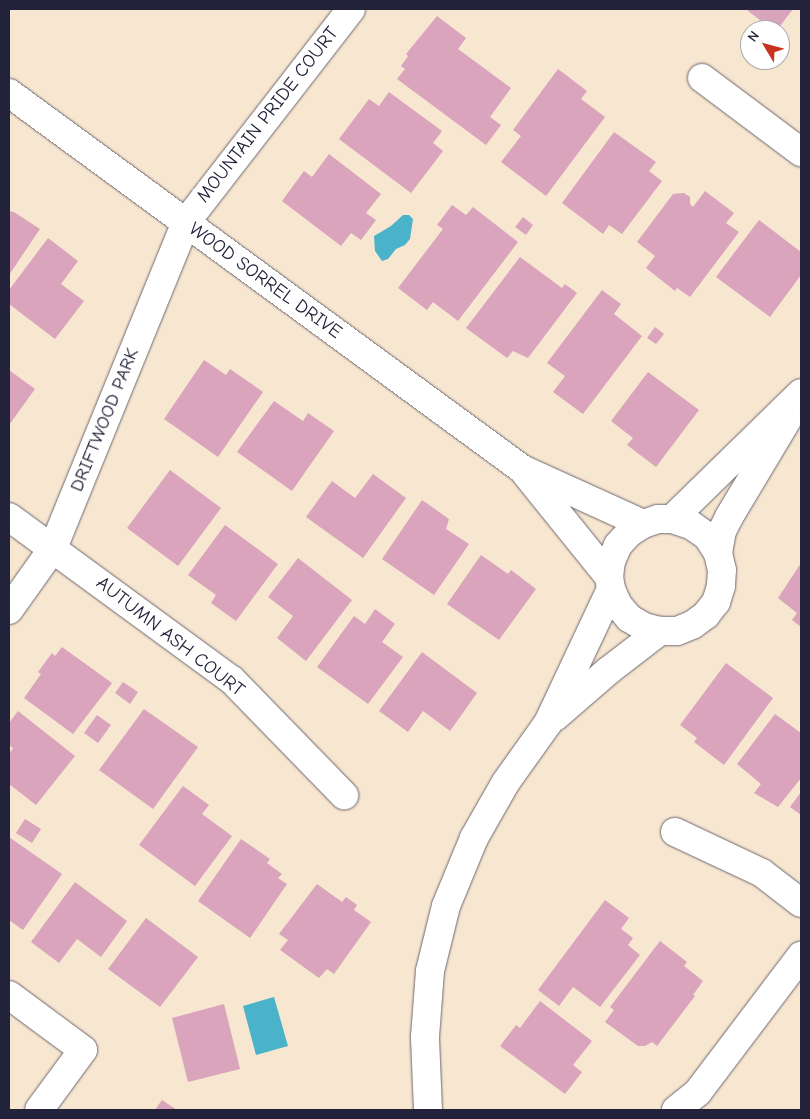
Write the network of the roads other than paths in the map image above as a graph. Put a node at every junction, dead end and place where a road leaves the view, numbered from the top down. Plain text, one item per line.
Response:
1 (351, 9) edge
2 (702, 78) dead end
3 (9, 93) edge
4 (801, 152) edge
5 (186, 222) junction
6 (801, 393) edge
7 (801, 398) edge
8 (522, 469) junction
9 (9, 517) edge
10 (672, 519) junction
11 (643, 524) junction
12 (53, 548) junction
13 (718, 553) junction
14 (610, 583) junction
15 (9, 610) edge
16 (660, 631) junction
17 (548, 722) junction
18 (344, 795) dead end
19 (676, 832) dead end
20 (801, 903) edge
21 (801, 956) edge
22 (9, 995) edge
23 (39, 1110) edge
24 (428, 1110) edge
25 (676, 1110) edge

1 - 5 street, MOUNTAIN PRIDE COURT
2 - 4 street
3 - 5 street, WOOD SORREL DRIVE
5 - 8 street, WOOD SORREL DRIVE
5 - 12 street, DRIFTWOOD PARK
6 - 10 street
7 - 13 street
8 - 11 street, WOOD SORREL DRIVE
8 - 14 street, WOOD SORREL DRIVE
9 - 12 street, AUTUMN ASH COURT
10 - 11 street
10 - 13 street
11 - 14 street
12 - 15 street, DRIFTWOOD PARK
12 - 18 street, AUTUMN ASH COURT
13 - 16 street
14 - 16 street
14 - 17 street
16 - 17 street
17 - 24 street
19 - 20 street
21 - 25 street
22 - 23 street

